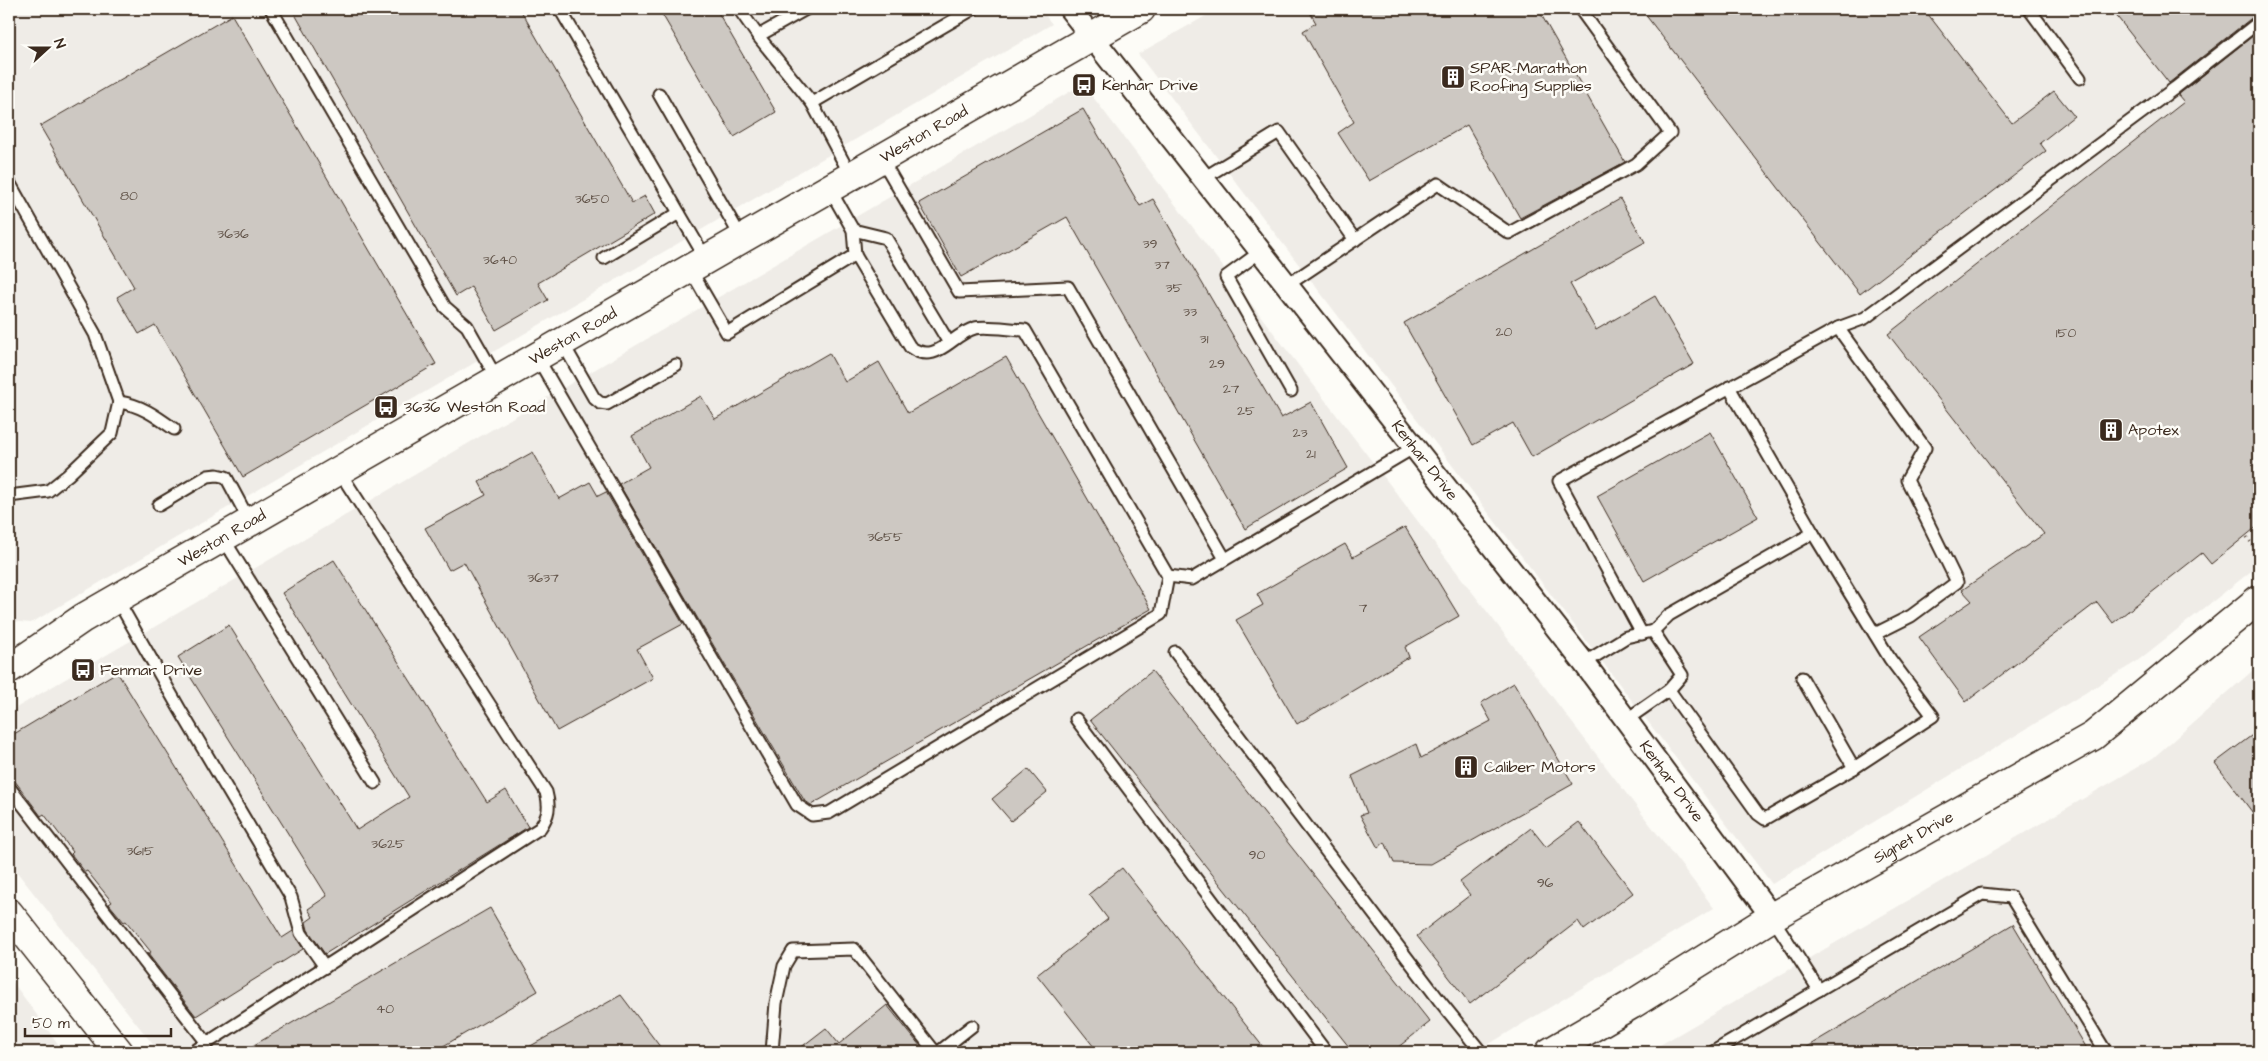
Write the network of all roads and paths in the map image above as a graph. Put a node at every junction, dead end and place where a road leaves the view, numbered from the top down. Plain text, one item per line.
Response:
1 (271, 9) edge
2 (560, 9) edge
3 (739, 9) edge
4 (806, 9) edge
5 (973, 9) edge
6 (1070, 9) edge
7 (1141, 9) edge
8 (1580, 9) edge
9 (2028, 9) edge
10 (2259, 22) edge
11 (758, 36) junction
12 (1092, 37) junction
13 (2080, 78) dead end
14 (659, 94) dead end
15 (812, 103) junction
16 (881, 158) junction
17 (1202, 179) junction
18 (9, 182) edge
19 (840, 182) junction
20 (679, 213) junction
21 (854, 230) junction
22 (742, 239) junction
23 (1355, 240) junction
24 (1260, 252) junction
25 (855, 255) junction
26 (604, 258) dead end
27 (698, 264) junction
28 (1286, 286) junction
29 (1838, 328) junction
30 (562, 342) junction
31 (950, 343) junction
32 (536, 357) junction
33 (676, 365) dead end
34 (497, 380) junction
35 (1729, 388) junction
36 (1291, 391) dead end
37 (119, 402) junction
38 (174, 429) dead end
39 (1413, 448) junction
40 (339, 471) junction
41 (9, 496) edge
42 (159, 505) dead end
43 (250, 522) junction
44 (1813, 533) junction
45 (2247, 537) dead end
46 (223, 538) junction
47 (2259, 554) edge
48 (1225, 559) junction
49 (1168, 576) junction
50 (117, 599) junction
51 (2259, 599) edge
52 (72, 625) junction
53 (1647, 632) junction
54 (1875, 634) junction
55 (9, 646) edge
56 (1175, 652) dead end
57 (1584, 663) junction
58 (9, 669) edge
59 (1802, 678) dead end
60 (1669, 690) junction
61 (1076, 719) dead end
62 (1626, 720) junction
63 (1854, 768) junction
64 (374, 784) dead end
65 (9, 787) edge
66 (1772, 916) junction
67 (15, 926) edge
68 (324, 967) junction
69 (1819, 990) junction
70 (972, 1026) dead end
71 (206, 1043) junction
72 (118, 1052) edge
73 (192, 1052) edge
74 (772, 1052) edge
75 (937, 1052) edge
76 (1326, 1052) edge
77 (1481, 1052) edge
78 (1550, 1052) edge
79 (1713, 1052) edge
80 (2106, 1052) edge

1 - 34 lane
2 - 20 lane
3 - 11 lane
4 - 11 lane
5 - 15 lane
6 - 12 street, Kenhar Drive
7 - 12 main road, Weston Road
8 - 23 lane
9 - 13 lane
10 - 29 lane
11 - 15 lane
12 - 16 main road, Weston Road
12 - 17 street, Kenhar Drive
14 - 22 lane
15 - 19 lane
16 - 19 main road, Weston Road
16 - 48 lane
17 - 23 lane
17 - 24 street, Kenhar Drive
18 - 37 lane
19 - 21 lane
19 - 22 main road, Weston Road
20 - 26 lane
20 - 27 lane
21 - 25 lane
21 - 31 lane
22 - 27 main road, Weston Road
23 - 28 lane
24 - 28 street, Kenhar Drive
24 - 36 lane
25 - 27 lane
25 - 31 lane
27 - 30 main road, Weston Road
28 - 39 street, Kenhar Drive
29 - 35 lane
29 - 54 lane
30 - 32 main road, Weston Road
30 - 33 lane
31 - 49 lane
32 - 34 main road, Weston Road
32 - 49 lane
34 - 40 main road, Weston Road
35 - 44 lane
35 - 53 lane
37 - 38 lane
37 - 41 lane
39 - 48 lane
39 - 57 street, Kenhar Drive
40 - 43 main road, Weston Road
40 - 68 lane
42 - 43 lane
43 - 46 main road, Weston Road
44 - 53 lane
44 - 54 lane
45 - 47 path
46 - 50 main road, Weston Road
46 - 64 lane
48 - 49 lane
50 - 52 main road, Weston Road
50 - 68 lane
51 - 66 main road, Signet Drive
52 - 55 main road
52 - 58 main road, Weston Road
53 - 57 lane
53 - 60 lane
54 - 63 lane
56 - 77 lane
57 - 62 street, Kenhar Drive
59 - 63 lane
60 - 62 lane
60 - 63 lane
61 - 76 lane
62 - 66 street, Kenhar Drive
65 - 71 lane
66 - 69 lane
66 - 78 main road, Signet Drive
67 - 72 main road
68 - 71 lane
69 - 79 lane
69 - 80 lane
70 - 75 lane
71 - 73 lane
74 - 75 lane

